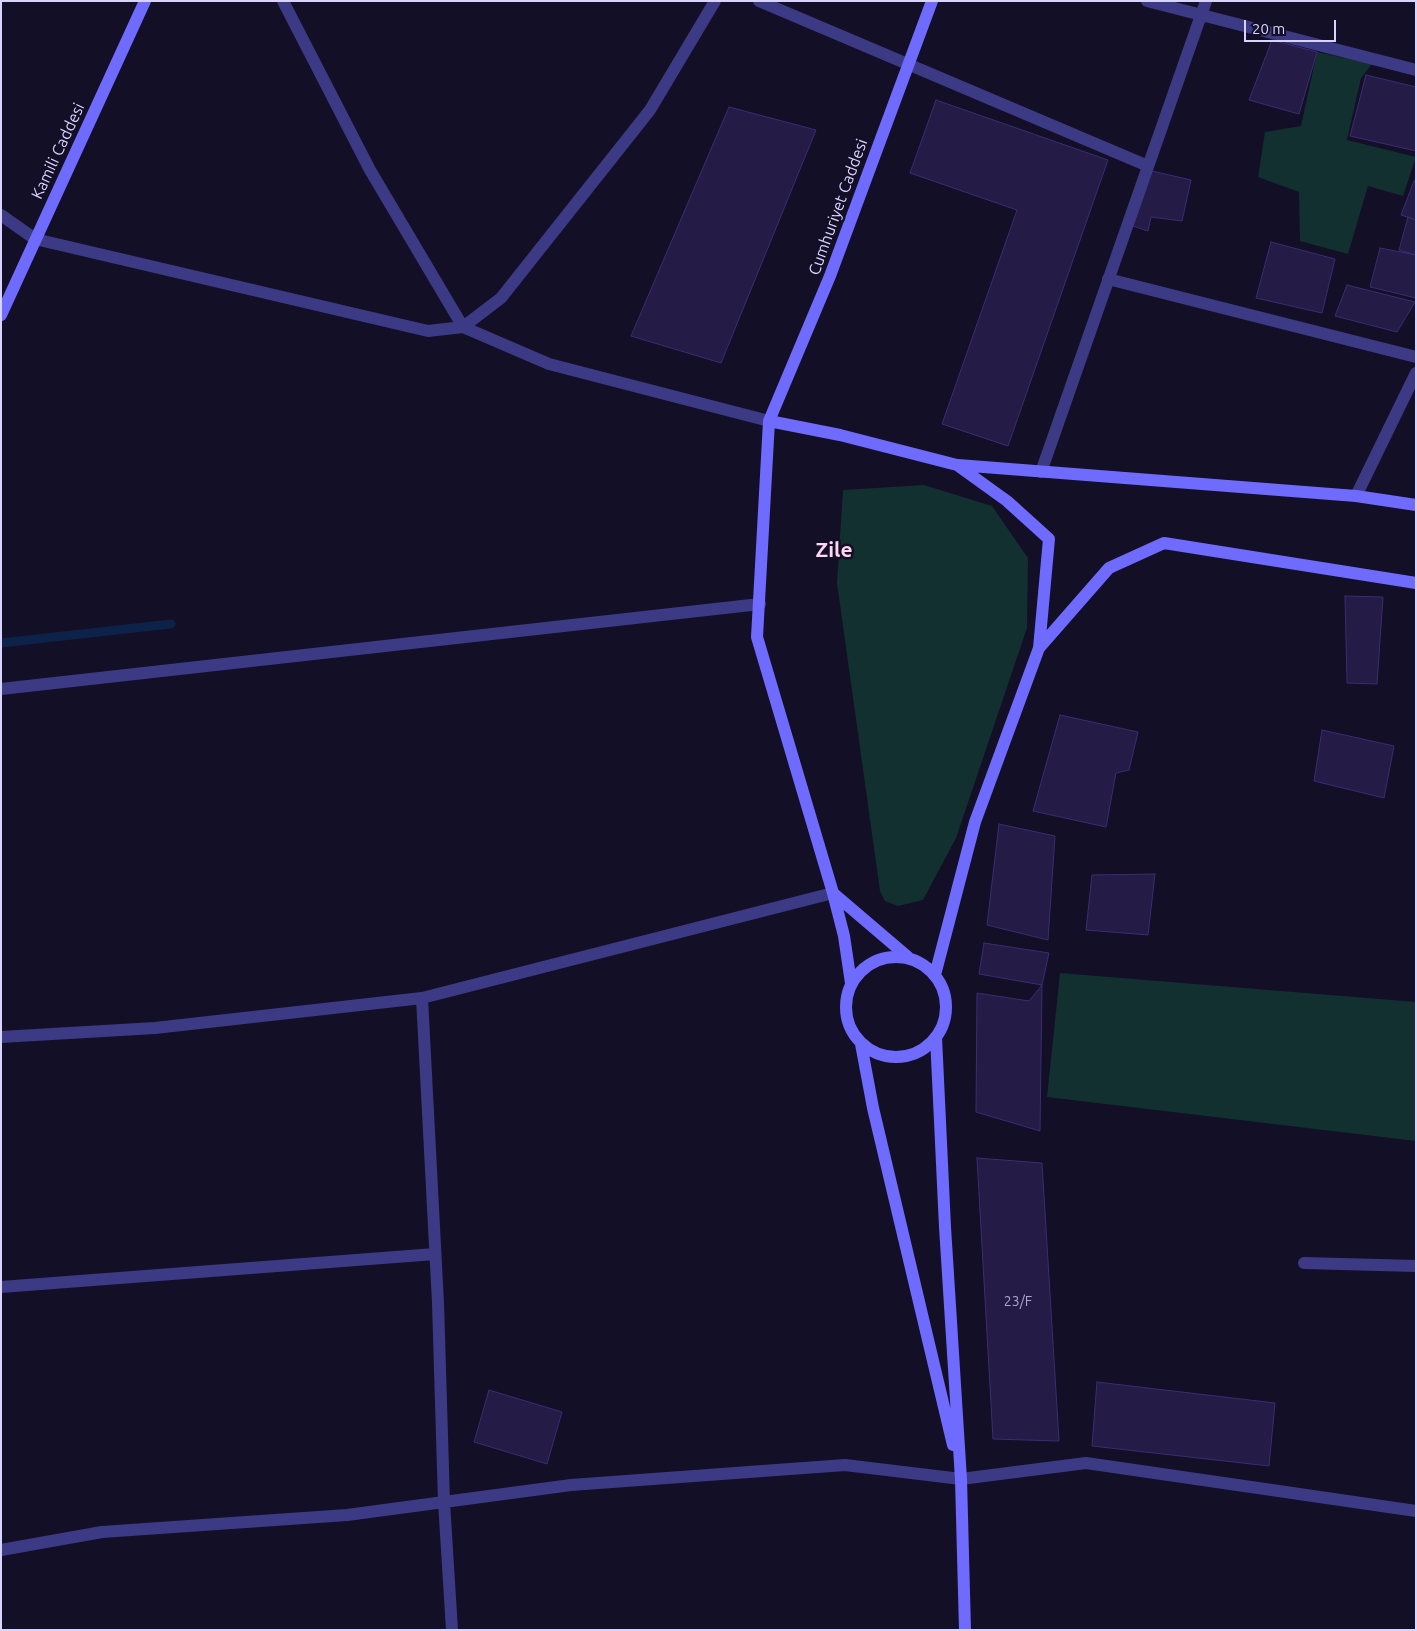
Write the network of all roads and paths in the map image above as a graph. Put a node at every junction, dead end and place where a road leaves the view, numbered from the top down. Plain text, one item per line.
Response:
1 (145, 1) edge
2 (283, 1) edge
3 (715, 1) edge
4 (759, 1) edge
5 (932, 1) edge
6 (1147, 1) edge
7 (1206, 1) edge
8 (1200, 16) junction
9 (909, 64) junction
10 (1416, 70) edge
11 (1148, 166) junction
12 (1, 215) edge
13 (35, 238) junction
14 (1108, 279) junction
15 (1, 315) edge
16 (464, 327) junction
17 (1416, 356) edge
18 (1416, 373) edge
19 (769, 421) junction
20 (957, 465) junction
21 (1041, 472) junction
22 (1356, 496) junction
23 (1416, 505) edge
24 (1416, 583) edge
25 (760, 604) junction
26 (1039, 648) junction
27 (1, 689) edge
28 (832, 893) junction
29 (908, 957) junction
30 (935, 975) junction
31 (851, 983) junction
32 (422, 998) junction
33 (1, 1037) edge
34 (936, 1037) junction
35 (862, 1044) junction
36 (435, 1254) junction
37 (1304, 1264) dead end
38 (1416, 1266) edge
39 (1, 1287) edge
40 (962, 1479) junction
41 (444, 1502) junction
42 (1416, 1511) edge
43 (1, 1550) edge
44 (452, 1630) edge
45 (965, 1630) edge

1 - 13 main road, Kamili Caddesi
2 - 16 street
3 - 16 street
4 - 9 street
5 - 9 main road, Cumhuriyet Caddesi
6 - 8 street
7 - 8 street
8 - 10 street
8 - 11 street
9 - 11 street
9 - 19 main road, Cumhuriyet Caddesi
11 - 14 street
12 - 13 street
13 - 15 main road, Kamili Caddesi
13 - 16 street
14 - 17 street
14 - 21 street
16 - 19 street
18 - 22 street
19 - 20 main road
19 - 25 main road
20 - 21 main road
20 - 26 main road
21 - 22 main road
22 - 23 main road
24 - 26 main road
25 - 27 street
25 - 28 main road
26 - 30 main road
28 - 29 main road
28 - 31 main road
28 - 32 street
29 - 30 main road
29 - 31 main road
30 - 34 main road
31 - 35 main road
32 - 33 street
32 - 36 street
34 - 35 main road
34 - 40 main road
35 - 40 main road
36 - 39 street
36 - 41 street
37 - 38 street
40 - 41 street
40 - 42 street
40 - 45 main road
41 - 43 street
41 - 44 street

